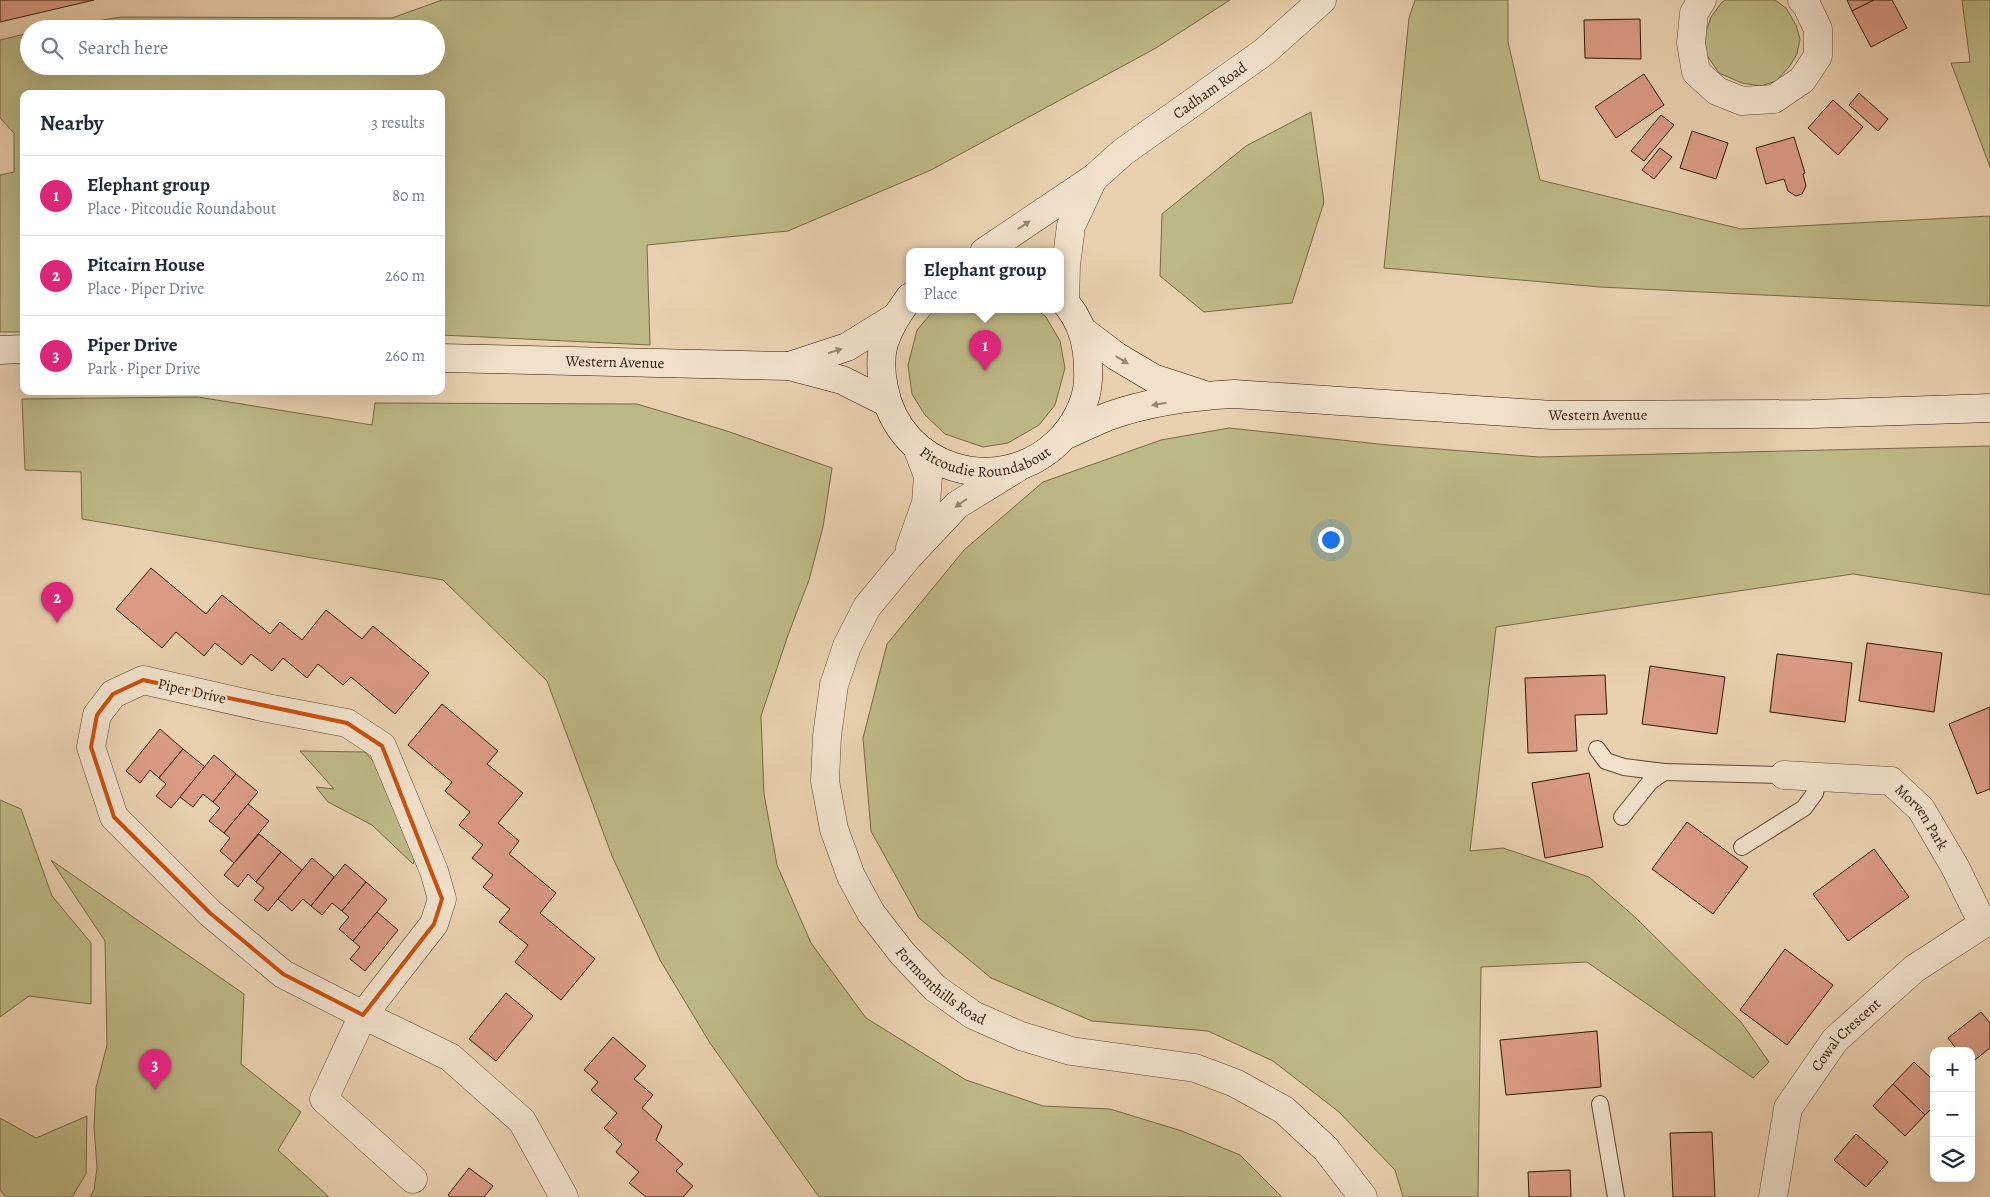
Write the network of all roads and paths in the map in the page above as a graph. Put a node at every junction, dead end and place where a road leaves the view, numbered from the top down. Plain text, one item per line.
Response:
1 (1322, 0) edge
2 (1702, 0) edge
3 (1802, 0) edge
4 (1094, 178) junction
5 (990, 248) edge
6 (1064, 288) edge
7 (1064, 301) edge
8 (902, 307) edge
9 (1083, 331) junction
10 (20, 349) edge
11 (0, 350) edge
12 (445, 358) edge
13 (789, 366) junction
14 (1207, 396) junction
15 (886, 402) junction
16 (1990, 408) edge
17 (1066, 435) junction
18 (917, 447) junction
19 (1017, 468) junction
20 (908, 557) junction
21 (1597, 749) dead end
22 (1664, 772) junction
23 (1784, 775) joint
24 (1819, 777) junction
25 (1622, 817) dead end
26 (1742, 847) dead end
27 (1987, 923) edge
28 (363, 1015) junction
29 (1600, 1104) dead end
30 (413, 1179) dead end
31 (564, 1197) edge
32 (1363, 1197) edge
33 (1616, 1197) edge
34 (1773, 1197) edge

1 - 4 street, Cadham Road
2 - 3 street
5 -> 4 street, Cadham Road
4 - 6 street, Cadham Road
7 - 9 street, Pitcoudie Roundabout
13 -> 8 street, Western Avenue
8 - 15 street, Pitcoudie Roundabout
9 -> 14 street
9 - 17 street, Pitcoudie Roundabout
10 - 11 street
12 - 13 street, Western Avenue
13 - 15 street, Western Avenue
14 - 16 street, Western Avenue
14 -> 17 street, Western Avenue
15 - 18 street, Pitcoudie Roundabout
17 - 19 street, Pitcoudie Roundabout
18 - 19 street, Pitcoudie Roundabout
18 - 20 street, Formonthills Road
19 -> 20 street, Formonthills Road
20 - 32 street, Formonthills Road
21 - 22 lane
22 - 23 lane
22 - 25 lane
23 - 24 street, Morven Park
24 - 26 lane
24 - 27 street, Morven Park
27 - 34 street, Cowal Crescent
28 - 28 street, Piper Drive
28 - 30 street, Piper Drive
28 - 31 street, Piper Drive
29 - 33 lane

